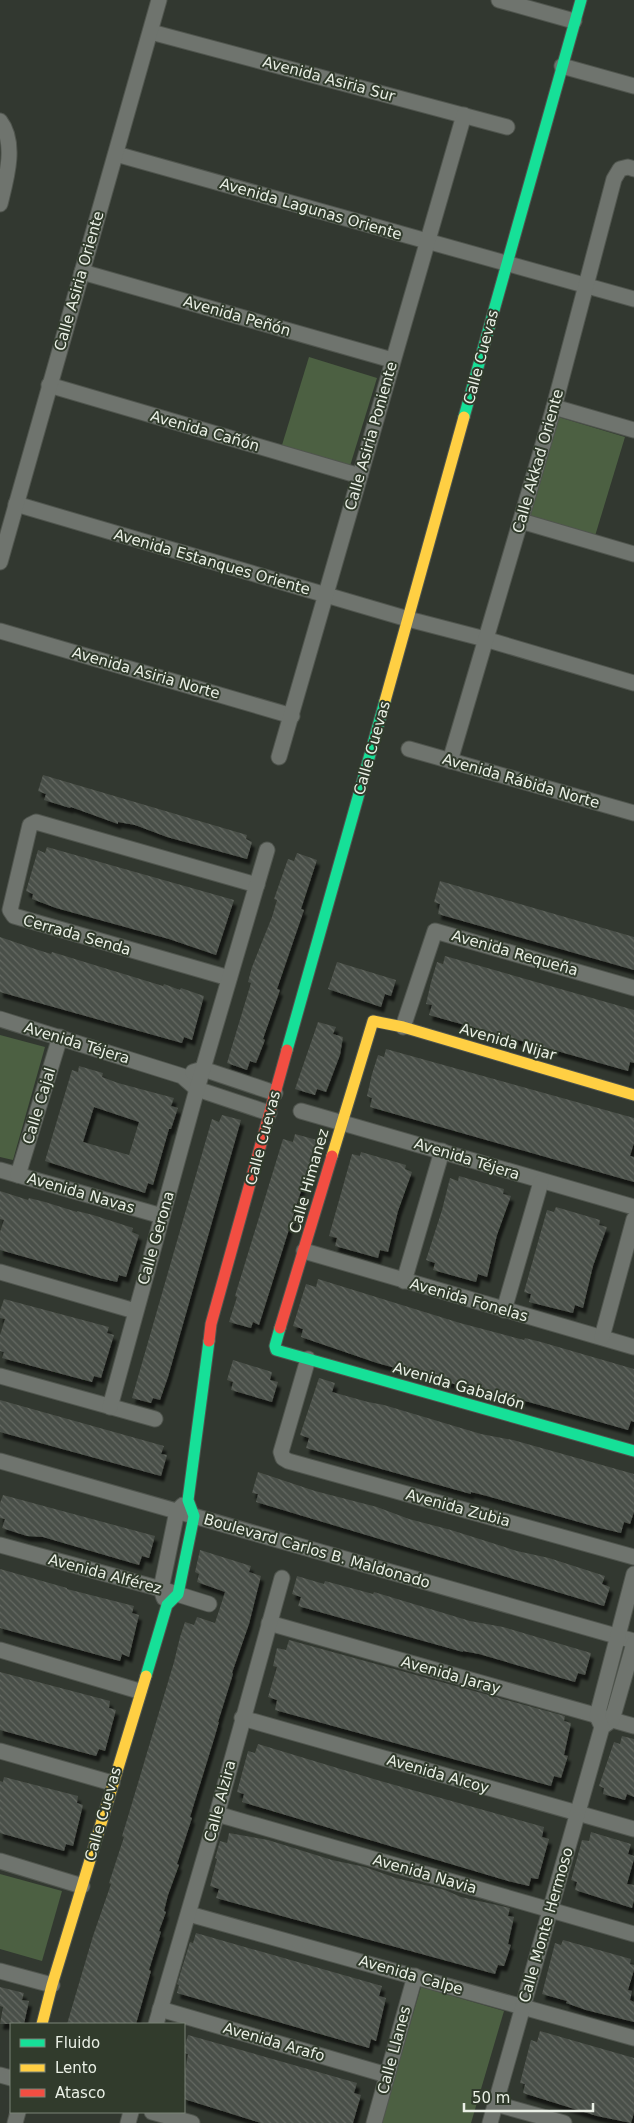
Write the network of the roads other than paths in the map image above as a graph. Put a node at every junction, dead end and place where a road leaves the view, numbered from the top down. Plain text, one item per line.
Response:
1 (160, 0) edge
2 (499, 0) edge
3 (581, 0) edge
4 (574, 21) junction
5 (151, 32) junction
6 (562, 66) junction
7 (634, 86) edge
8 (464, 115) junction
9 (0, 121) edge
10 (507, 128) dead end
11 (116, 154) junction
12 (631, 168) edge
13 (0, 204) edge
14 (427, 242) junction
15 (507, 264) junction
16 (82, 272) junction
17 (587, 286) junction
18 (634, 299) edge
19 (392, 360) junction
20 (49, 385) junction
21 (554, 408) junction
22 (634, 430) edge
23 (360, 476) junction
24 (16, 504) junction
25 (521, 521) junction
26 (634, 554) edge
27 (0, 562) edge
28 (326, 595) junction
29 (408, 619) junction
30 (0, 631) edge
31 (485, 639) junction
32 (634, 683) edge
33 (292, 716) junction
34 (408, 749) dead end
35 (279, 757) dead end
36 (450, 761) junction
37 (634, 813) edge
38 (267, 850) dead end
39 (257, 885) junction
40 (229, 978) junction
41 (634, 988) edge
42 (0, 1019) edge
43 (373, 1021) joint
44 (403, 1027) junction
45 (60, 1037) junction
46 (202, 1069) junction
47 (182, 1076) junction
48 (197, 1089) junction
49 (275, 1093) junction
50 (634, 1095) edge
51 (301, 1112) dead end
52 (269, 1113) junction
53 (342, 1123) junction
54 (442, 1151) junction
55 (0, 1170) edge
56 (18, 1175) junction
57 (541, 1182) junction
58 (634, 1207) edge
59 (162, 1216) junction
60 (634, 1219) edge
61 (304, 1251) junction
62 (0, 1272) edge
63 (404, 1281) junction
64 (504, 1310) junction
65 (135, 1311) junction
66 (602, 1337) junction
67 (634, 1347) edge
68 (276, 1350) joint
69 (308, 1359) junction
70 (0, 1376) edge
71 (110, 1407) junction
72 (155, 1419) dead end
73 (634, 1451) edge
74 (0, 1461) edge
75 (182, 1506) junction
76 (194, 1516) junction
77 (0, 1546) edge
78 (634, 1557) edge
79 (634, 1574) edge
80 (282, 1578) dead end
81 (161, 1589) junction
82 (172, 1600) junction
83 (209, 1604) dead end
84 (268, 1623) junction
85 (617, 1636) junction
86 (634, 1642) edge
87 (0, 1650) edge
88 (139, 1691) junction
89 (242, 1718) junction
90 (604, 1721) junction
91 (634, 1726) edge
92 (0, 1751) edge
93 (112, 1784) junction
94 (578, 1813) junction
95 (217, 1814) junction
96 (634, 1829) edge
97 (0, 1861) edge
98 (82, 1886) junction
99 (550, 1910) junction
100 (188, 1914) junction
101 (634, 1934) edge
102 (0, 1971) edge
103 (415, 1976) junction
104 (52, 1985) junction
105 (523, 2007) junction
106 (160, 2009) junction
107 (42, 2023) edge
108 (156, 2023) edge
109 (634, 2038) edge
110 (387, 2075) junction
111 (496, 2104) junction
112 (156, 2113) edge
113 (192, 2123) edge
114 (374, 2123) edge
115 (490, 2123) edge
116 (564, 2123) edge

1 - 5 street, Calle Asiria Oriente
2 - 4 street
3 - 4 street, Calle Cuevas
4 - 6 street, Calle Cuevas
5 - 8 street, Avenida Asiria Sur
5 - 11 street, Calle Asiria Oriente
6 - 7 street
6 - 15 street, Calle Cuevas
8 - 10 street, Avenida Asiria Sur
8 - 14 street, Calle Asiria Poniente
9 - 13 street
11 - 14 street, Avenida Lagunas Oriente
11 - 16 street, Calle Asiria Oriente
12 - 17 street, Calle Akkad Oriente
14 - 15 street, Avenida Lagunas Oriente
14 - 19 street, Calle Asiria Poniente
15 - 17 street, Avenida Lagunas Oriente
15 - 29 street, Calle Cuevas
16 - 19 street, Avenida Peñón
16 - 20 street, Calle Asiria Oriente
17 - 18 street, Avenida Lagunas Oriente
17 - 21 street, Calle Akkad Oriente
19 - 23 street, Calle Asiria Poniente
20 - 23 street, Avenida Cañón
20 - 24 street, Calle Asiria Oriente
21 - 22 street
21 - 25 street, Calle Akkad Oriente
23 - 28 street, Calle Asiria Poniente
24 - 27 street, Calle Asiria Oriente
24 - 28 street, Avenida Estanques Oriente
25 - 26 street
25 - 31 street, Calle Akkad Oriente
28 - 29 street, Avenida Estanques Oriente
28 - 33 street, Calle Asiria Poniente
29 - 31 street, Avenida Estanques Oriente
29 - 49 street, Calle Cuevas
30 - 33 street, Avenida Asiria Norte
31 - 32 street, Avenida Estanques Oriente
31 - 36 street, Calle Akkad Oriente
33 - 35 street, Calle Asiria Poniente
34 - 36 street, Avenida Rábida Norte
36 - 37 street, Avenida Rábida Norte
38 - 39 street
39 - 40 street
39 - 40 street, Cerrada Senda
40 - 46 street
41 - 44 street, Avenida Requeña
42 - 45 street, Avenida Téjera
43 - 44 street, Avenida Nijar
43 - 53 street, Calle Himanez
44 - 50 street, Avenida Nijar
45 - 47 street, Avenida Téjera
45 - 56 street, Calle Cajal
46 - 47 street
46 - 48 street, Calle Gerona
46 - 49 street
47 - 48 street, Avenida Téjera
48 - 52 street, Avenida Téjera
48 - 59 street, Calle Gerona
49 - 52 street, Calle Cuevas
51 - 53 street, Avenida Téjera
52 - 75 street, Calle Cuevas
53 - 54 street, Avenida Téjera
53 - 61 street, Calle Himanez
54 - 57 street, Avenida Téjera
54 - 63 street
55 - 56 street, Avenida Navas
56 - 59 street, Avenida Navas
57 - 58 street, Avenida Téjera
57 - 64 street
59 - 65 street, Calle Gerona
60 - 66 street
61 - 63 street, Avenida Fonelas
61 - 68 street, Calle Himanez
62 - 65 street
63 - 64 street, Avenida Fonelas
64 - 66 street, Avenida Fonelas
65 - 71 street, Calle Gerona
66 - 67 street, Avenida Fonelas
68 - 69 street, Avenida Gabaldón
69 - 73 street, Avenida Gabaldón
69 - 78 street, Avenida Zubia
70 - 71 street
71 - 72 street
74 - 75 street, Boulevard Carlos B. Maldonado
75 - 76 street, Boulevard Carlos B. Maldonado
75 - 81 street, Calle Cuevas
76 - 82 street, Calle Cuevas
76 - 85 street, Boulevard Carlos B. Maldonado
77 - 81 street, Avenida Alférez
79 - 85 street, Calle Monte Hermoso
80 - 84 street, Calle Alzira
81 - 82 street
82 - 83 street, Avenida Alférez
82 - 88 street, Calle Cuevas
84 - 89 street, Calle Alzira
84 - 90 street, Avenida Jaray
85 - 86 street, Boulevard Carlos B. Maldonado
85 - 90 street, Calle Monte Hermoso
86 - 90 street, Calle Monte Hermoso
87 - 88 street
88 - 93 street, Calle Cuevas
89 - 94 street, Avenida Alcoy
89 - 95 street, Calle Alzira
90 - 91 street, Avenida Jaray
90 - 94 street, Calle Monte Hermoso
92 - 93 street
93 - 98 street, Calle Cuevas
94 - 96 street, Avenida Alcoy
94 - 99 street, Calle Monte Hermoso
95 - 99 street, Avenida Navia
95 - 100 street, Calle Alzira
97 - 98 street
98 - 104 street, Calle Cuevas
99 - 101 street, Avenida Navia
99 - 105 street, Calle Monte Hermoso
100 - 103 street, Avenida Calpe
100 - 106 street, Calle Alzira
102 - 104 street
103 - 105 street, Avenida Calpe
103 - 110 street, Calle Llanes
104 - 107 street, Calle Cuevas
105 - 109 street, Avenida Calpe
105 - 111 street, Calle Monte Hermoso
106 - 108 street, Calle Alzira
106 - 110 street, Avenida Arafo
110 - 114 street, Calle Llanes
111 - 115 street, Calle Monte Hermoso
111 - 116 street
112 - 113 street

